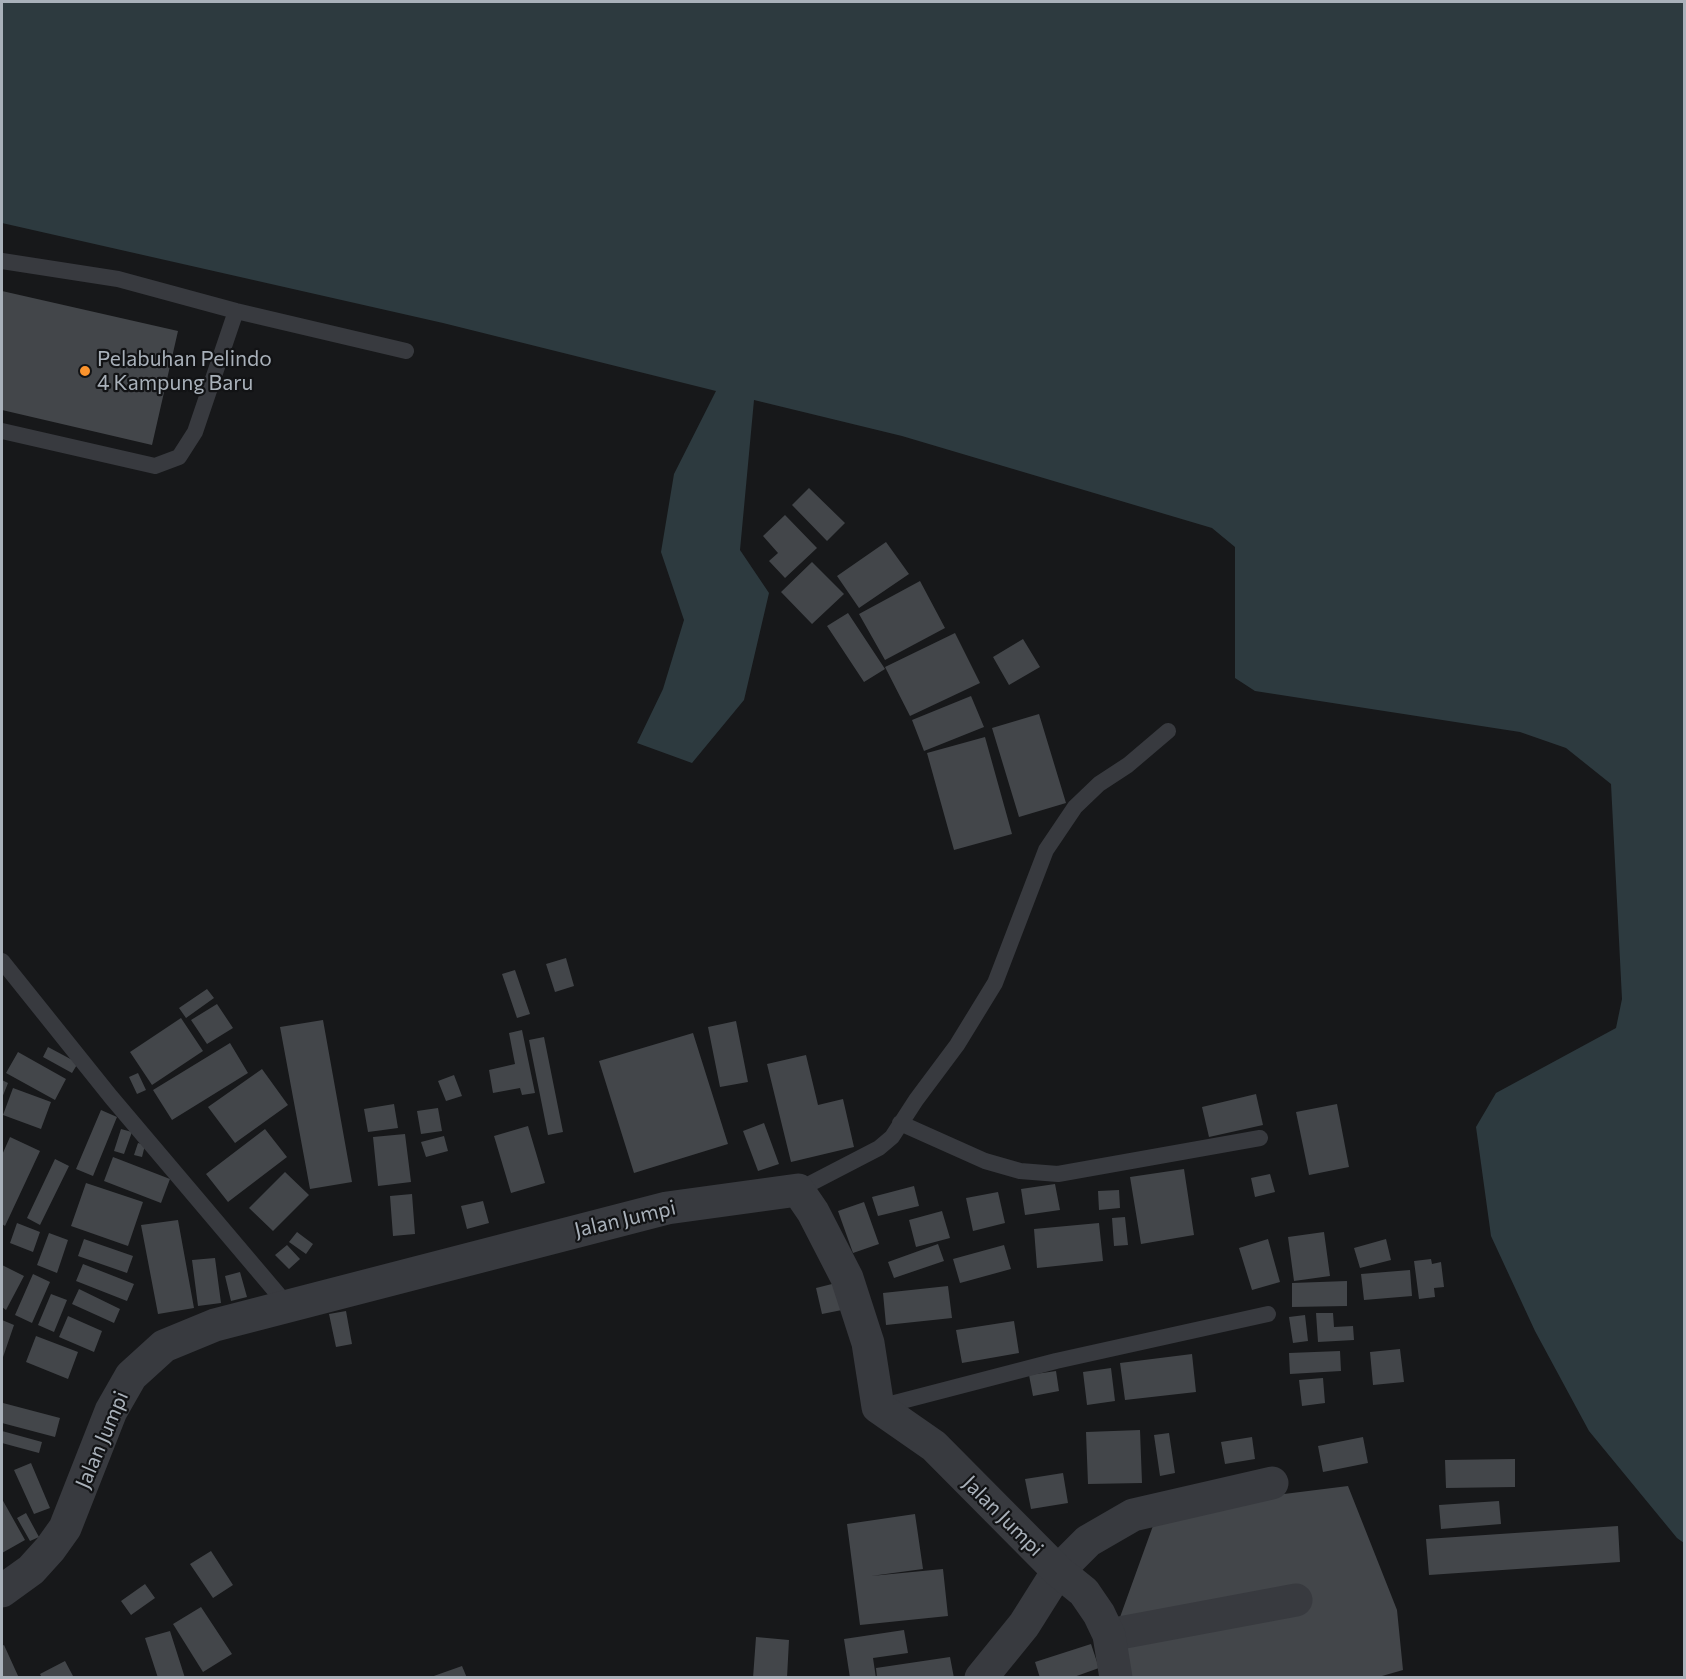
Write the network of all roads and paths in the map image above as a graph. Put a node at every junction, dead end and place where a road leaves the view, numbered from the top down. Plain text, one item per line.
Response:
1 (2, 261) edge
2 (236, 312) junction
3 (406, 351) dead end
4 (2, 431) edge
5 (1168, 730) dead end
6 (2, 961) edge
7 (900, 1123) junction
8 (1260, 1138) dead end
9 (798, 1190) junction
10 (288, 1306) junction
11 (1268, 1314) dead end
12 (878, 1407) junction
13 (1272, 1483) dead end
14 (1058, 1571) junction
15 (2, 1591) edge
16 (1296, 1600) dead end
17 (1109, 1635) junction
18 (981, 1677) edge
19 (1116, 1677) edge

1 - 2 lane
2 - 3 lane
2 - 4 lane
5 - 7 lane
6 - 10 lane
7 - 8 lane
7 - 9 lane
9 - 10 street, Jalan Jumpi
9 - 12 street
10 - 15 street, Jalan Jumpi
11 - 12 lane
12 - 14 street, Jalan Jumpi
13 - 14 street
14 - 17 street, Jalan Jumpi
14 - 18 street
16 - 17 street
17 - 19 street, Jalan Jumpi

